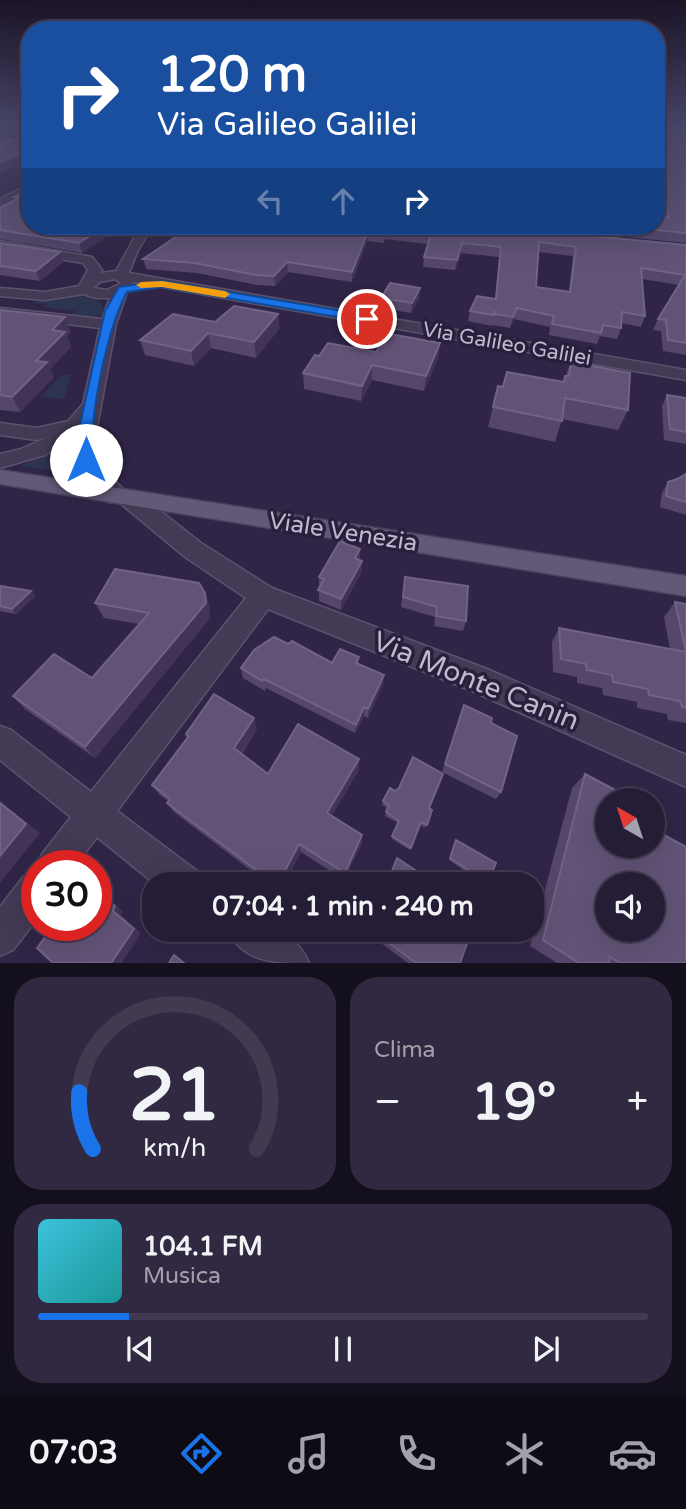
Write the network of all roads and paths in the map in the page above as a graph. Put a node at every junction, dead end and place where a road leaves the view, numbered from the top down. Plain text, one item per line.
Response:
1 (21, 192) edge
2 (0, 204) edge
3 (141, 235) edge
4 (0, 245) edge
5 (122, 283) junction
6 (91, 288) junction
7 (0, 292) edge
8 (0, 312) edge
9 (109, 318) junction
10 (686, 375) edge
11 (87, 408) junction
12 (0, 429) edge
13 (0, 461) edge
14 (0, 477) edge
15 (122, 496) junction
16 (686, 586) edge
17 (263, 596) junction
18 (0, 741) edge
19 (686, 771) edge
20 (93, 815) junction
21 (66, 850) edge
22 (168, 872) edge
23 (21, 909) edge
24 (0, 937) edge
25 (262, 942) edge
26 (290, 963) edge

1 - 2 street
3 - 5 street, Via Monte Canin
4 - 6 street
5 - 6 street, Via Galileo Galilei
5 - 9 street, Via Monte Canin
5 - 10 street, Via Galileo Galilei
6 - 7 street
6 - 9 street
8 - 9 street
9 - 11 street, Via Monte Canin
11 - 12 street
11 - 13 street
11 - 15 street, Via Monte Canin
14 - 15 main road, Viale Venezia
15 - 16 main road, Viale Venezia
15 - 17 street, Via Monte Canin
17 - 19 street, Via Monte Canin
17 - 20 street
18 - 20 street
20 - 21 street
20 - 22 street
23 - 24 street
25 - 26 street

